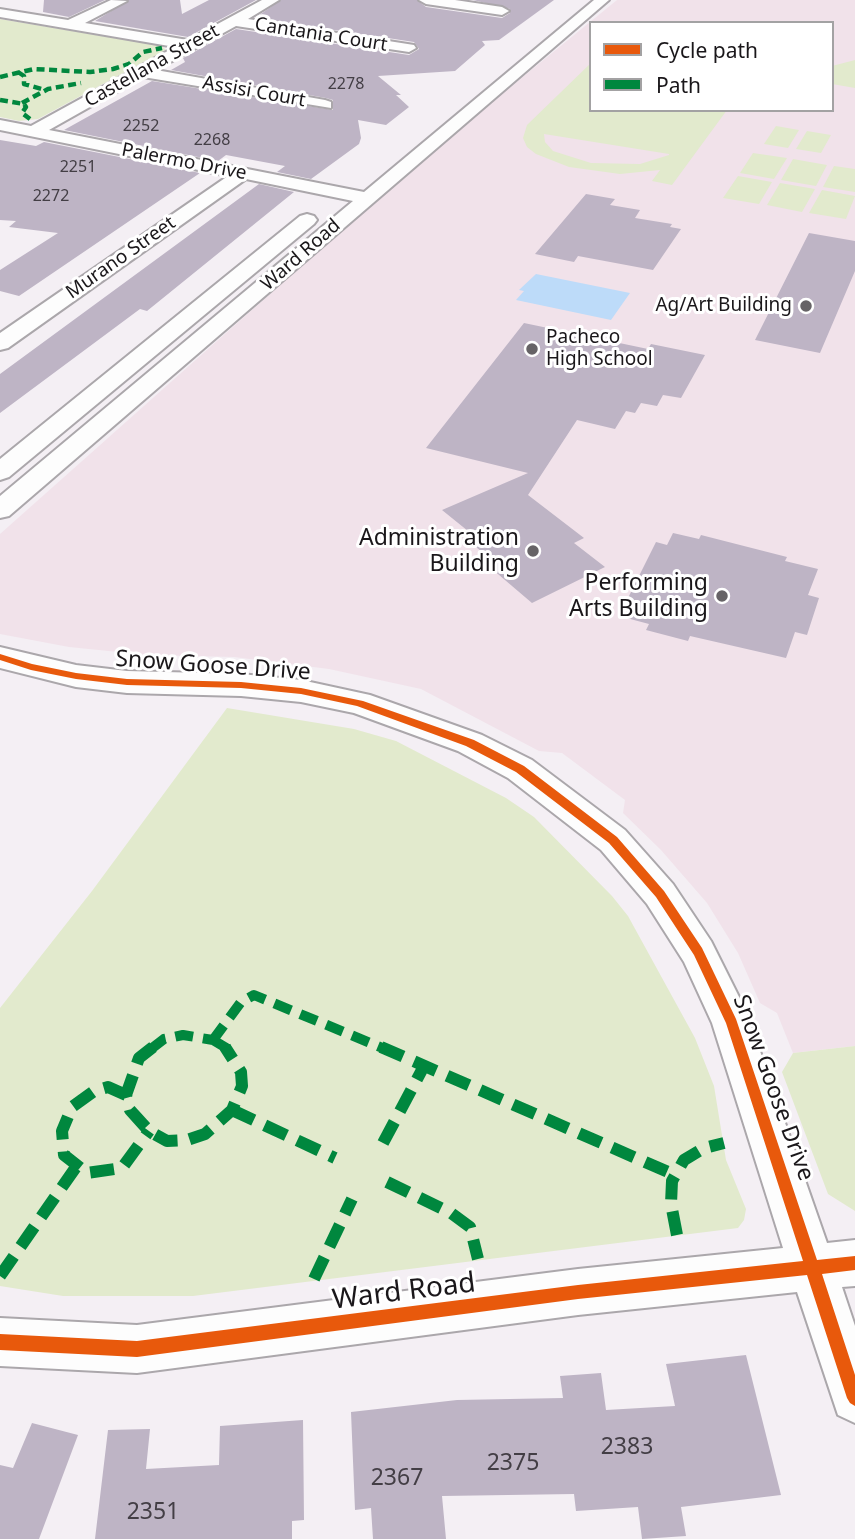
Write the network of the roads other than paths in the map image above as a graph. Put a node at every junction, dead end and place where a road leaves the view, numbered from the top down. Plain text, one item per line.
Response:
1 (426, 0) edge
2 (578, 0) edge
3 (602, 0) edge
4 (120, 1) edge
5 (271, 1) edge
6 (502, 11) dead end
7 (0, 13) edge
8 (234, 21) junction
9 (70, 25) junction
10 (188, 45) junction
11 (408, 48) dead end
12 (141, 72) junction
13 (325, 105) dead end
14 (0, 125) edge
15 (34, 131) junction
16 (414, 133) dead end
17 (242, 174) junction
18 (361, 176) dead end
19 (340, 193) junction
20 (367, 198) junction
21 (0, 343) edge
22 (0, 472) edge
23 (0, 510) edge
24 (0, 657) edge
25 (834, 1265) edge
26 (0, 1342) edge
27 (855, 1398) edge

1 - 6 street
2 - 16 street
3 - 20 street, Ward Road
4 - 9 street
5 - 8 street, Castellana Street
7 - 9 street
8 - 10 street, Castellana Street
8 - 11 street, Cantania Court
9 - 10 street
10 - 12 street, Castellana Street
12 - 13 street, Assisi Court
12 - 15 street, Castellana Street
14 - 15 street, Palermo Drive
15 - 17 street, Palermo Drive
17 - 19 street, Palermo Drive
17 - 21 street, Murano Street
18 - 19 street, Ward Road
19 - 20 street, Palermo Drive
19 - 22 street, Ward Road
20 - 23 street, Ward Road
24 - 25 street, Snow Goose Drive
25 - 26 street, Ward Road
25 - 27 street, Snow Goose Drive

